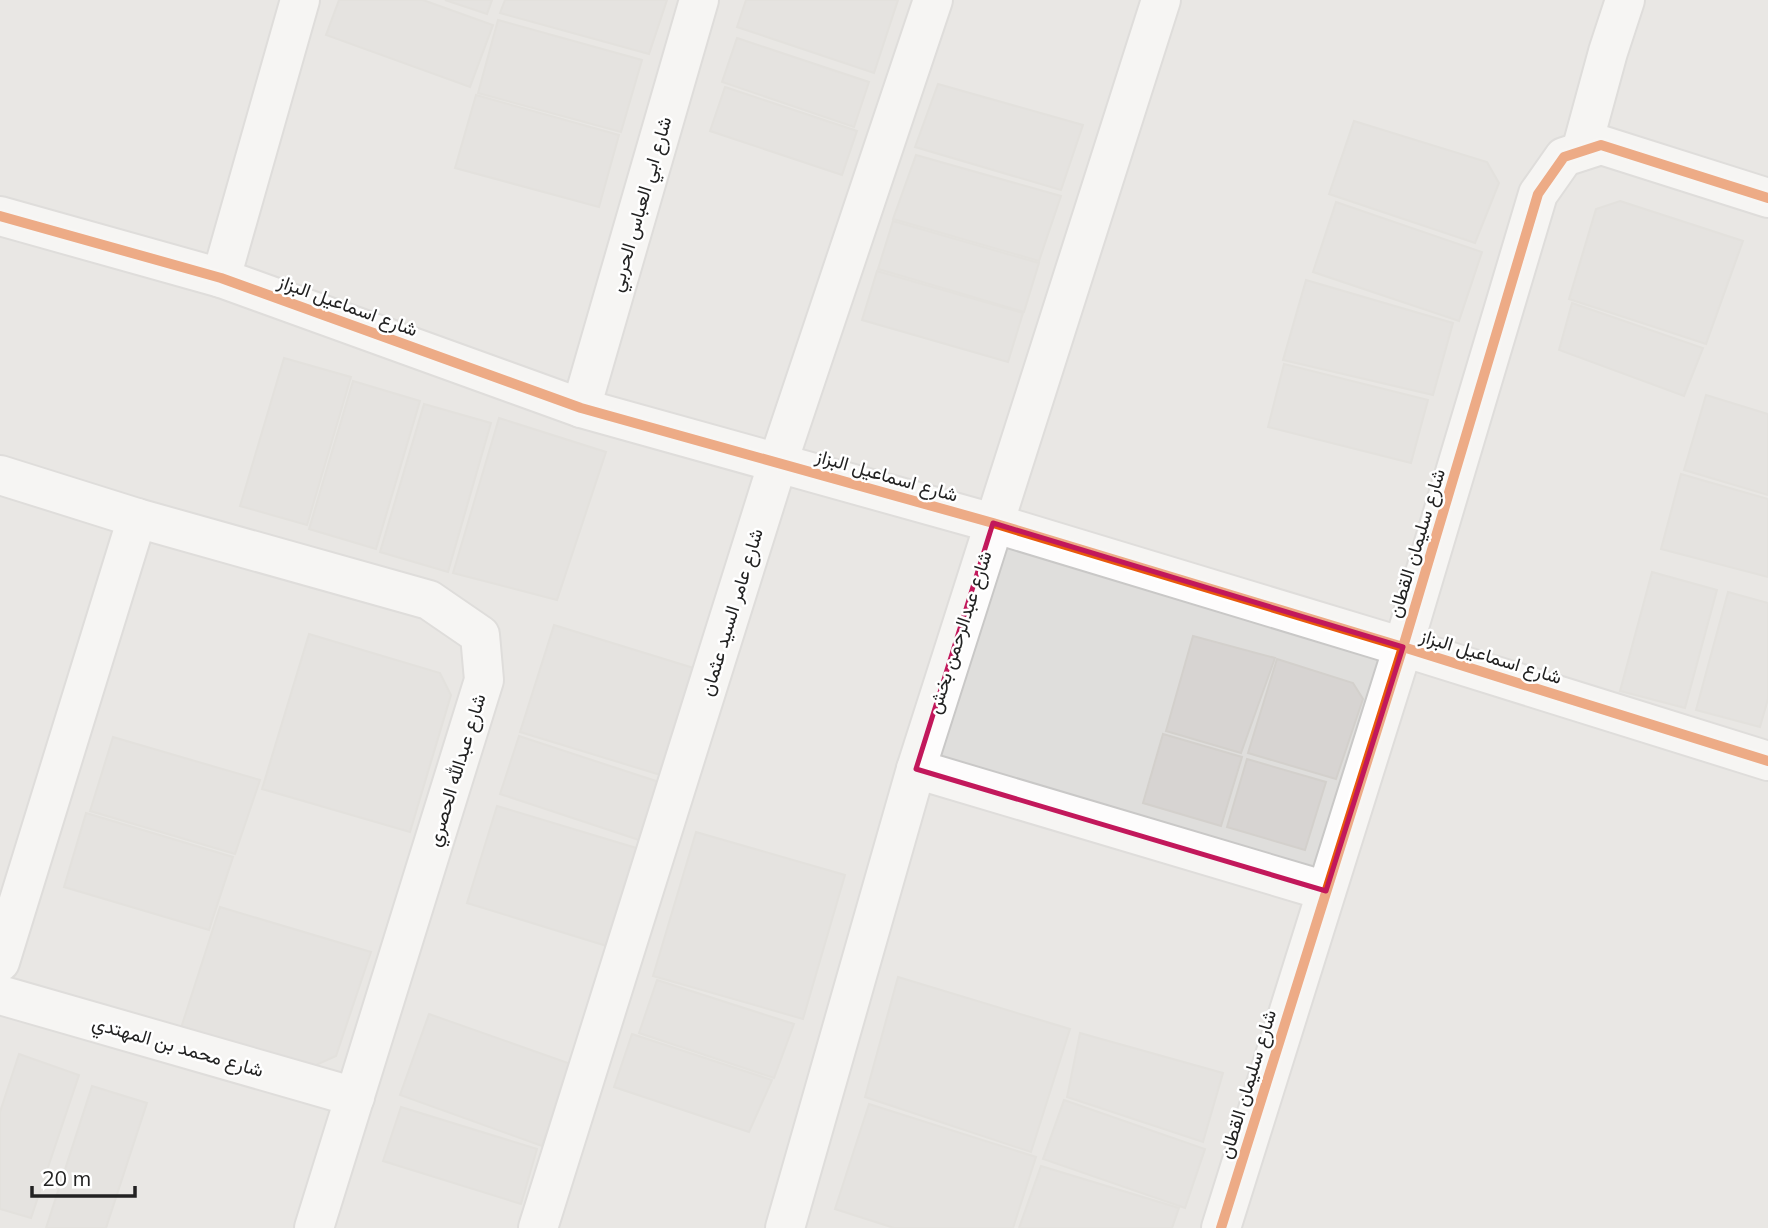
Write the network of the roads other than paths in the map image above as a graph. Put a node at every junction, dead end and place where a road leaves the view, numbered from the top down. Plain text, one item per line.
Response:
1 (300, 0) edge
2 (699, 0) edge
3 (933, 0) edge
4 (1161, 0) edge
5 (1625, 0) edge
6 (1581, 151) junction
7 (1768, 198) edge
8 (0, 216) edge
9 (221, 278) junction
10 (581, 408) junction
11 (778, 462) junction
12 (0, 475) edge
13 (137, 518) junction
14 (993, 523) junction
15 (1403, 647) junction
16 (1768, 761) edge
17 (916, 769) junction
18 (1326, 891) junction
19 (0, 962) edge
20 (0, 995) edge
21 (355, 1097) junction
22 (314, 1228) edge
23 (538, 1228) edge
24 (785, 1228) edge
25 (1221, 1228) edge

1 - 9 street
2 - 10 street, شارع ابي العباس الحربي
3 - 11 street, شارع عامر السيد عثمان
4 - 14 street, شارع عبدالرحمن بخش
5 - 6 street
6 - 7 street
6 - 15 street, شارع سليمان القطان
8 - 9 street, شارع اسماعيل البزاز
9 - 10 street, شارع اسماعيل البزاز
10 - 11 street, شارع اسماعيل البزاز
11 - 14 street, شارع اسماعيل البزاز
11 - 23 street, شارع عامر السيد عثمان
12 - 13 street, شارع عبدالله الحصري
13 - 19 street
13 - 21 street, شارع عبدالله الحصري
14 - 15 street, شارع اسماعيل البزاز
14 - 17 street, شارع عبدالرحمن بخش
15 - 16 street, شارع اسماعيل البزاز
15 - 18 street, شارع سليمان القطان
17 - 18 street
17 - 24 street, شارع عبدالرحمن بخش
18 - 25 street, شارع سليمان القطان
20 - 21 street, شارع محمد بن المهتدي
21 - 22 street, شارع عبدالله الحصري

